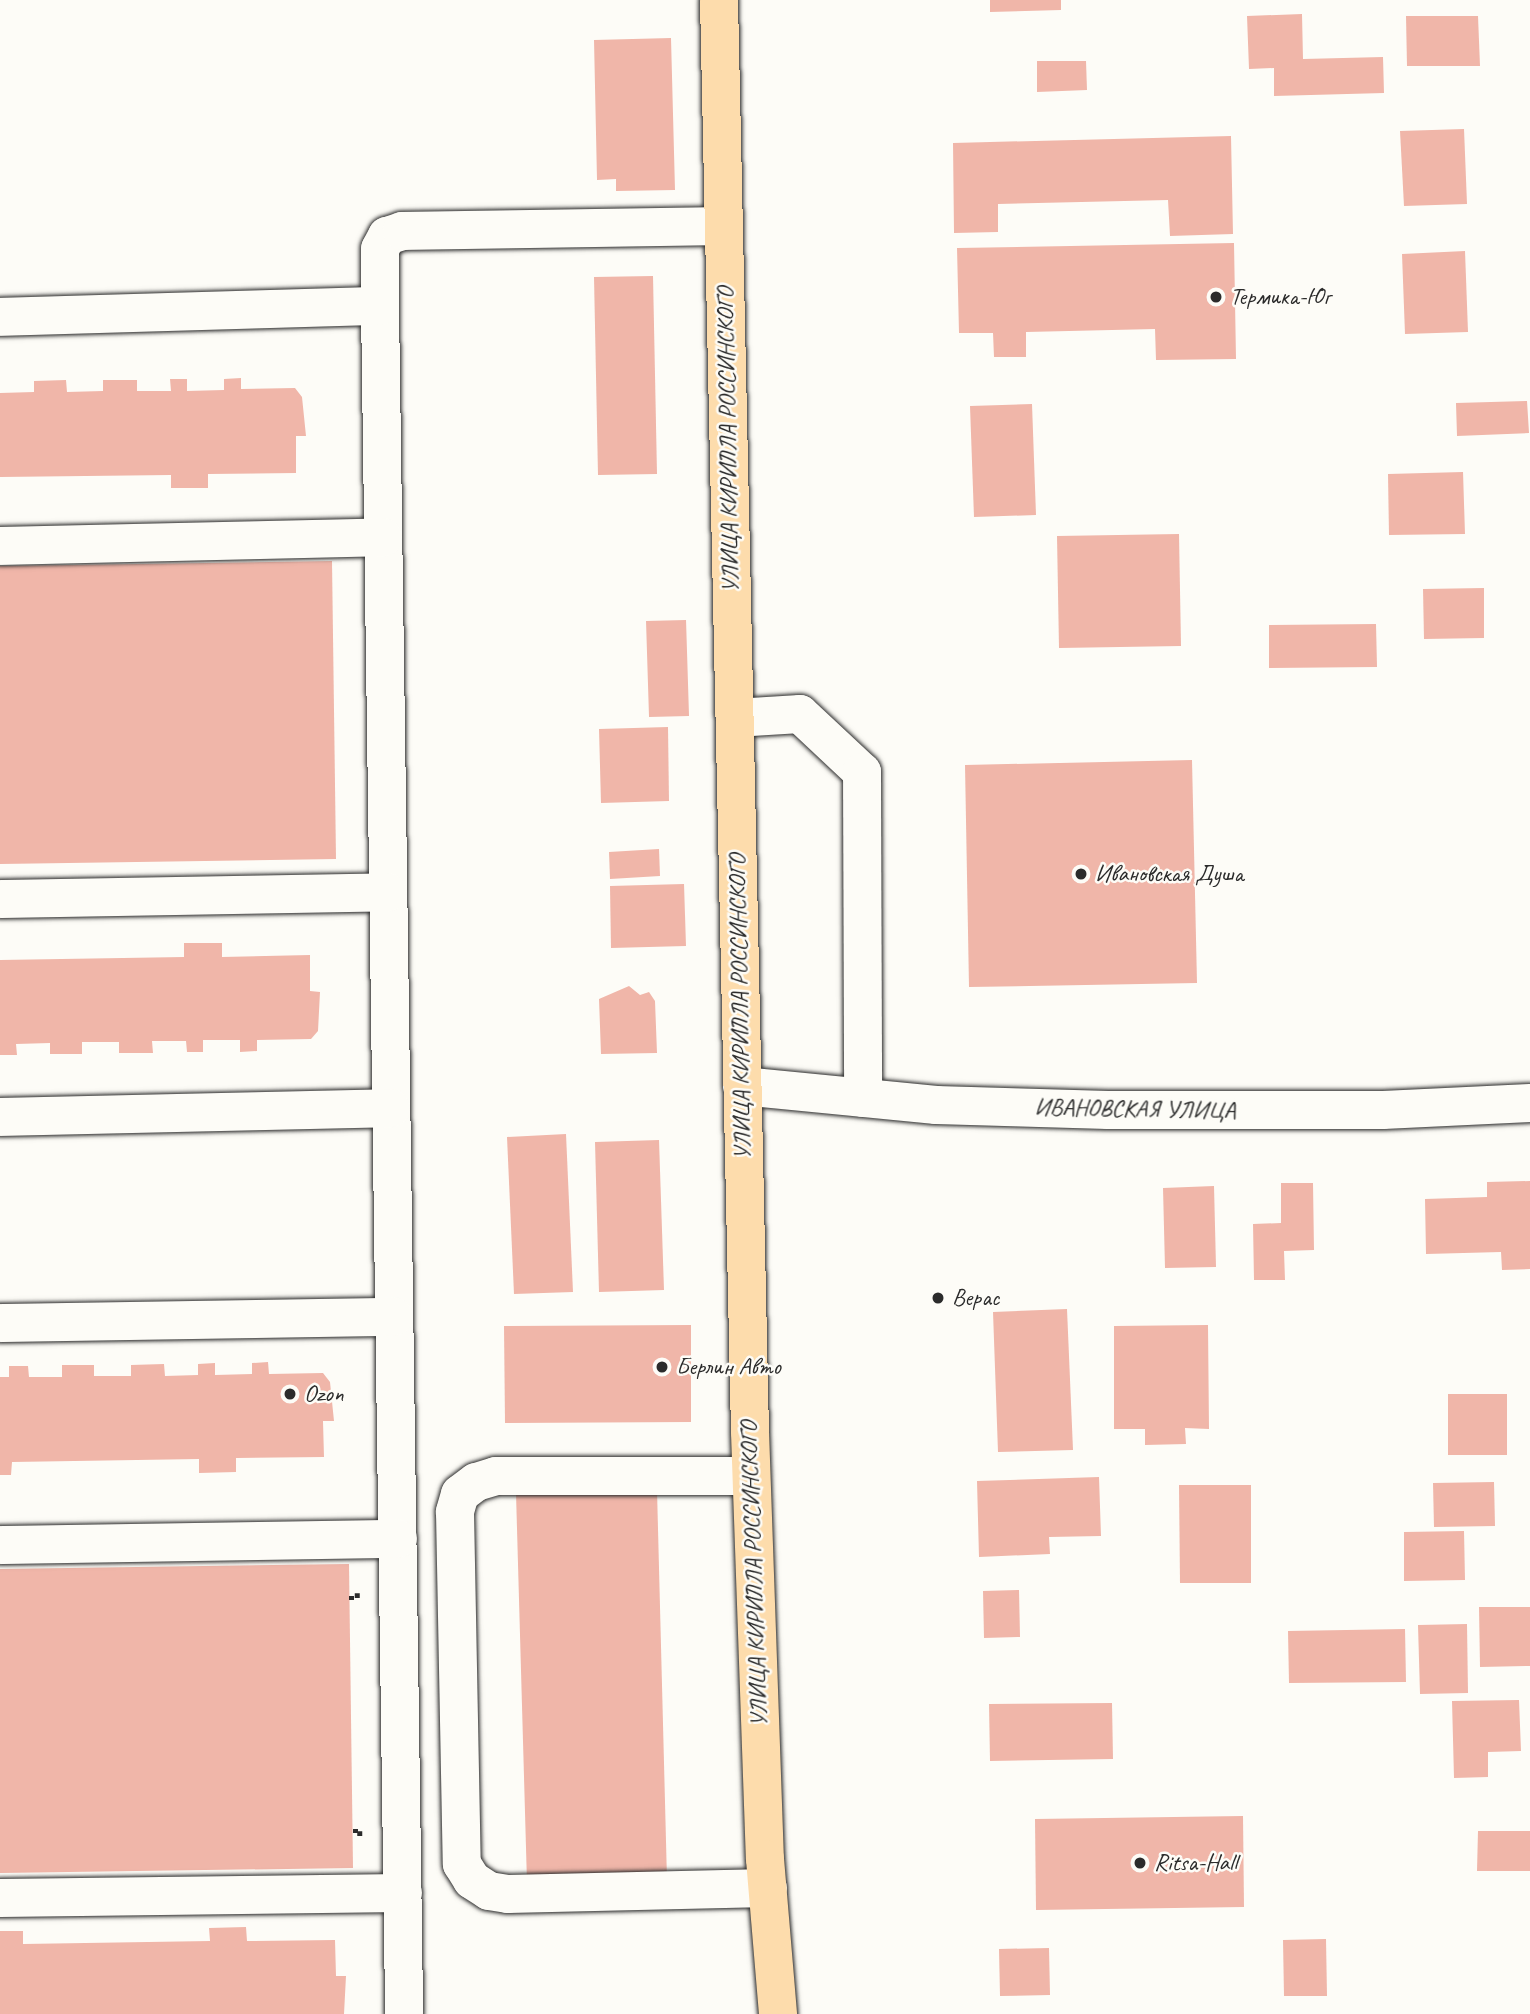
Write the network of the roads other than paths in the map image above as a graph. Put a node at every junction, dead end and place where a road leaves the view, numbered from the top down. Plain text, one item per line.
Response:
1 (719, 0) edge
2 (723, 226) junction
3 (380, 306) junction
4 (0, 317) edge
5 (383, 537) junction
6 (0, 546) edge
7 (734, 718) junction
8 (388, 892) junction
9 (0, 899) edge
10 (742, 1086) junction
11 (863, 1098) junction
12 (1530, 1103) edge
13 (391, 1108) junction
14 (0, 1117) edge
15 (394, 1317) junction
16 (0, 1324) edge
17 (751, 1476) junction
18 (398, 1539) junction
19 (0, 1545) edge
20 (768, 1888) junction
21 (402, 1893) junction
22 (0, 1898) edge
23 (404, 2014) edge
24 (778, 2014) edge

1 - 2 main road, УЛИЦА КИРИЛЛА РОССИНСКОГО
2 - 3 street
2 - 7 main road, УЛИЦА КИРИЛЛА РОССИНСКОГО
3 - 4 street
3 - 5 street
5 - 6 street
5 - 8 street
7 - 10 main road, УЛИЦА КИРИЛЛА РОССИНСКОГО
7 - 11 street
8 - 9 street
8 - 13 street
10 - 11 street, ИВАНОВСКАЯ УЛИЦА
10 - 17 main road, УЛИЦА КИРИЛЛА РОССИНСКОГО
11 - 12 street, ИВАНОВСКАЯ УЛИЦА
13 - 14 street
13 - 15 street
15 - 16 street
15 - 18 street
17 - 20 main road, УЛИЦА КИРИЛЛА РОССИНСКОГО
17 - 20 street
18 - 19 street
18 - 21 street
20 - 24 main road, УЛИЦА КИРИЛЛА РОССИНСКОГО
21 - 22 street
21 - 23 street

